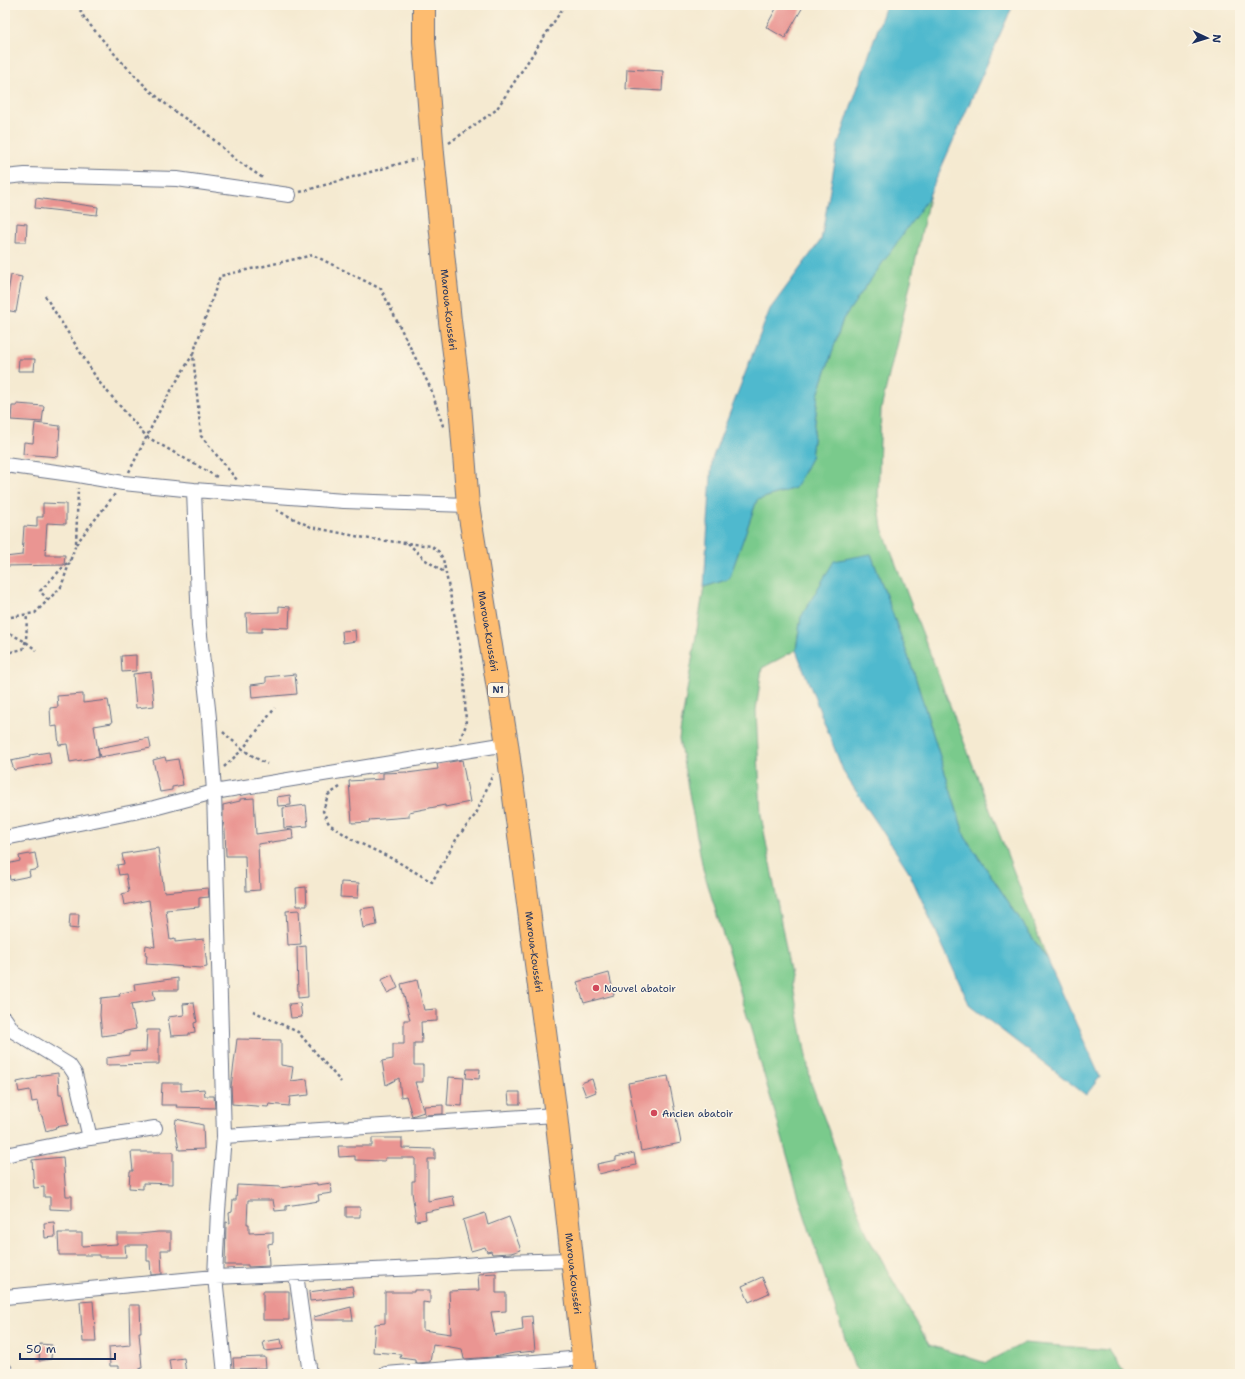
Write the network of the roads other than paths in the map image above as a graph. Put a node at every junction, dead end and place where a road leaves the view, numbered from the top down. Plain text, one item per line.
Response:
1 (424, 5) edge
2 (5, 177) edge
3 (289, 195) road end
4 (5, 465) edge
5 (194, 490) junction
6 (468, 505) junction
7 (507, 744) junction
8 (214, 792) junction
9 (5, 838) edge
10 (5, 1019) edge
11 (556, 1115) junction
12 (155, 1128) dead end
13 (224, 1136) junction
14 (90, 1138) junction
15 (5, 1155) edge
16 (572, 1260) junction
17 (296, 1274) junction
18 (215, 1277) junction
19 (5, 1297) edge
20 (584, 1366) edge
21 (5, 1370) edge
22 (5, 1374) edge
23 (225, 1374) edge
24 (310, 1374) edge
25 (386, 1374) edge

1 - 6 highway, Maroua-Kousséri / N1
2 - 3 street
4 - 5 street
5 - 6 street
5 - 8 street
6 - 7 highway, Maroua-Kousséri / N1
7 - 8 street
7 - 11 highway, Maroua-Kousséri / N1
8 - 9 street
8 - 13 street
10 - 14 street
11 - 13 street
11 - 16 highway, Maroua-Kousséri / N1
12 - 14 street
13 - 18 street
14 - 15 street
16 - 17 street
16 - 20 highway, Maroua-Kousséri / N1
17 - 18 street
17 - 24 street
18 - 19 street
18 - 23 street
20 - 25 street
21 - 22 street

